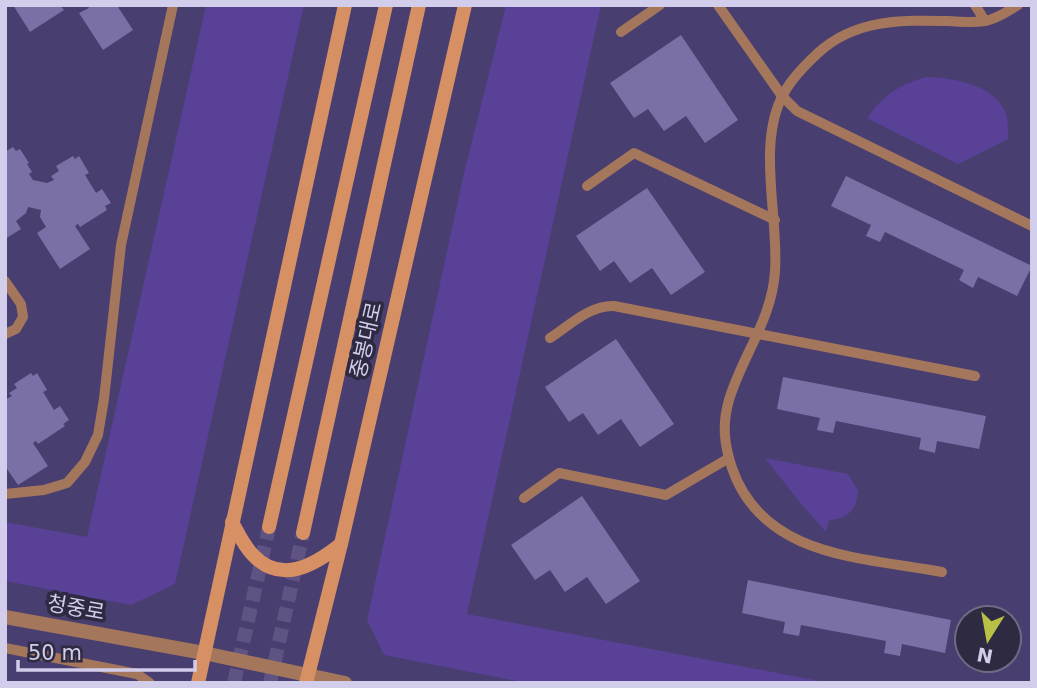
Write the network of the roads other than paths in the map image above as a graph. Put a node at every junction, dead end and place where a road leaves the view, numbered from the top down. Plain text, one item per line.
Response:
1 (173, 5) edge
2 (345, 5) edge
3 (386, 5) edge
4 (419, 5) edge
5 (464, 5) edge
6 (660, 5) edge
7 (718, 5) edge
8 (975, 5) edge
9 (1018, 5) edge
10 (985, 21) junction
11 (621, 32) dead end
12 (782, 96) junction
13 (587, 186) dead end
14 (775, 220) junction
15 (1032, 226) edge
16 (5, 281) edge
17 (5, 334) edge
18 (759, 335) junction
19 (550, 338) dead end
20 (975, 376) dead end
21 (729, 458) junction
22 (5, 494) edge
23 (524, 498) dead end
24 (232, 522) junction
25 (269, 527) tunnel mouth
26 (303, 533) tunnel mouth
27 (341, 544) junction
28 (942, 572) dead end
29 (5, 617) edge
30 (5, 648) edge
31 (204, 653) junction
32 (309, 680) edge
33 (150, 683) edge
34 (198, 683) edge
35 (345, 683) edge

1 - 22 lane
2 - 24 main road
3 - 25 main road
4 - 26 main road, 중봉대로
5 - 27 main road, 중봉대로
6 - 11 lane
7 - 12 lane
8 - 10 lane
9 - 10 lane
10 - 12 lane
12 - 14 lane
12 - 15 lane
13 - 14 lane
14 - 18 lane
16 - 17 lane
18 - 19 lane
18 - 20 lane
18 - 21 lane
21 - 23 lane
21 - 28 lane
24 - 27 main road
24 - 31 main road
27 - 32 main road, 중봉대로
29 - 31 street, 청중로
30 - 33 lane
31 - 32 street, 청중로
31 - 34 main road
32 - 35 street, 청중로

